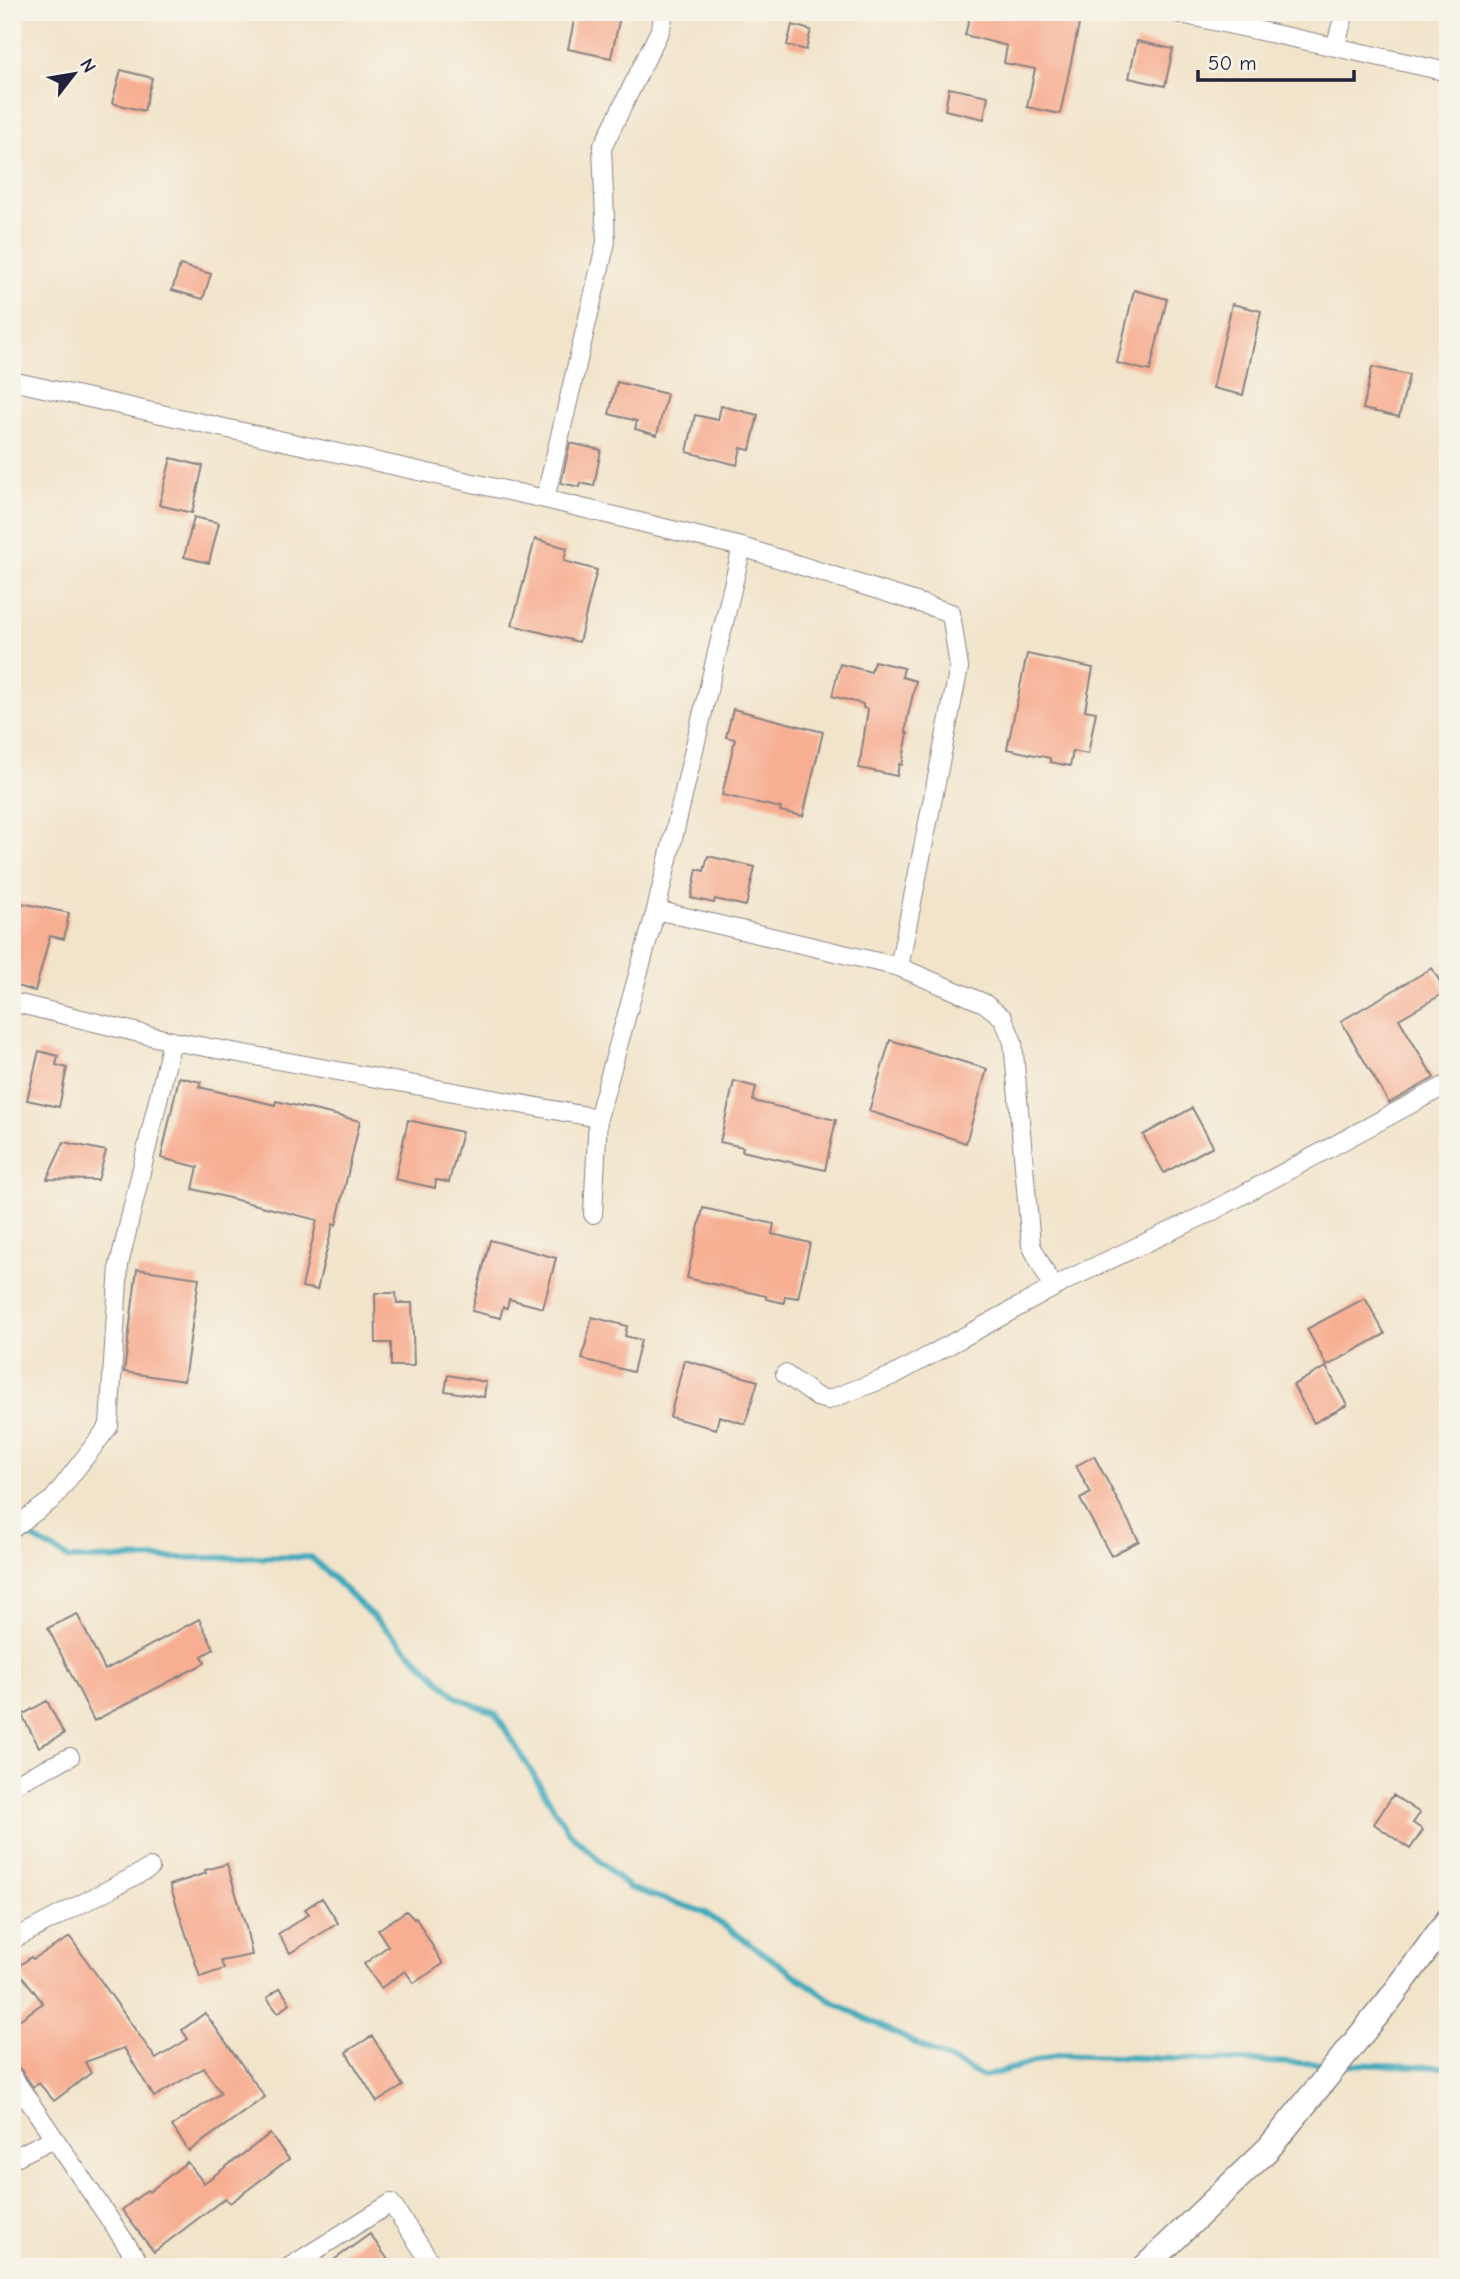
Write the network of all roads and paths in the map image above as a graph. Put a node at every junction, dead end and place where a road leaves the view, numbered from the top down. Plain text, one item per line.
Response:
1 (664, 12) edge
2 (1172, 12) edge
3 (1345, 12) edge
4 (1335, 47) junction
5 (1448, 72) edge
6 (12, 381) edge
7 (545, 499) junction
8 (742, 547) junction
9 (656, 910) junction
10 (899, 967) junction
11 (12, 1002) edge
12 (172, 1041) junction
13 (1448, 1084) edge
14 (598, 1118) junction
15 (593, 1214) dead end
16 (1054, 1288) junction
17 (785, 1374) dead end
18 (12, 1528) edge
19 (70, 1757) dead end
20 (12, 1785) edge
21 (150, 1868) dead end
22 (1448, 1920) edge
23 (12, 1940) edge
24 (12, 2076) edge
25 (54, 2138) junction
26 (12, 2159) edge
27 (142, 2267) edge
28 (289, 2267) edge
29 (434, 2267) edge
30 (1144, 2267) edge

1 - 7 street
2 - 4 street
3 - 4 street
4 - 5 street
6 - 7 street
7 - 8 street
8 - 9 street
8 - 10 street
9 - 10 street
9 - 14 street
10 - 16 street
11 - 12 street
12 - 14 street
12 - 18 street
13 - 16 street
14 - 15 street
16 - 17 street
19 - 20 street
21 - 23 street
22 - 30 main road
24 - 25 street
25 - 26 street
25 - 27 street
28 - 29 street

